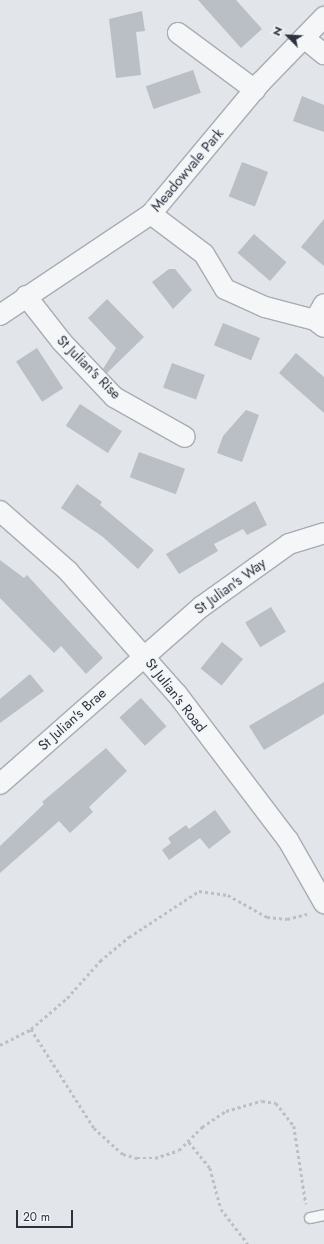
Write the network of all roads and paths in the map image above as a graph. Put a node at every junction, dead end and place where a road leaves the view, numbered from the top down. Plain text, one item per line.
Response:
1 (324, 17) edge
2 (178, 33) dead end
3 (304, 38) junction
4 (324, 54) edge
5 (255, 90) junction
6 (151, 214) junction
7 (26, 296) junction
8 (0, 315) edge
9 (321, 317) edge
10 (185, 437) dead end
11 (0, 511) edge
12 (324, 533) edge
13 (144, 654) junction
14 (0, 784) edge
15 (317, 908) edge
16 (31, 1029) junction
17 (0, 1045) edge
18 (189, 1142) junction
19 (324, 1215) edge
20 (310, 1218) joint
21 (248, 1244) edge

1 - 3 street, Meadowvale Park
2 - 5 street
3 - 4 street
3 - 5 street, Meadowvale Park
5 - 6 street, Meadowvale Park
6 - 7 street, Meadowvale Park
6 - 9 street
7 - 8 street
7 - 10 street, St Julian's Rise
11 - 13 street, St Julian's Road
12 - 13 street, St Julian's Way
13 - 14 street, St Julian's Brae
13 - 15 street, St Julian's Road
15 - 16 path
16 - 17 path
16 - 18 path
18 - 20 path
18 - 21 path
19 - 20 lane

